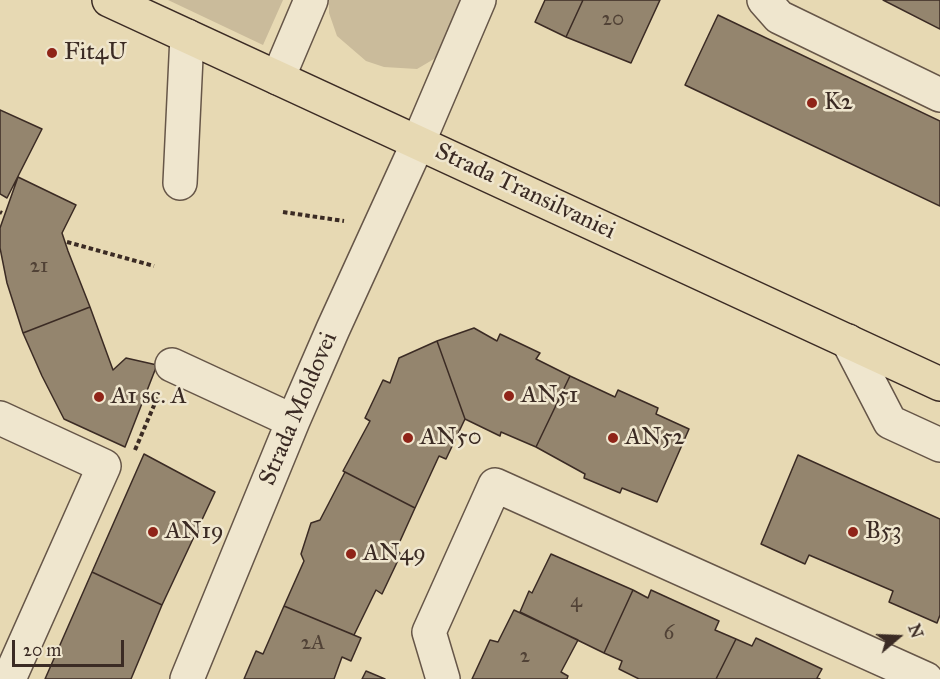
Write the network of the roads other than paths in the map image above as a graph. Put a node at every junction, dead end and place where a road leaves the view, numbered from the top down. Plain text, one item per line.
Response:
1 (109, 0) edge
2 (311, 0) edge
3 (479, 0) edge
4 (764, 0) edge
5 (188, 36) junction
6 (278, 78) junction
7 (940, 95) edge
8 (418, 143) junction
9 (180, 183) dead end
10 (848, 341) junction
11 (172, 365) road end
12 (940, 384) edge
13 (0, 418) edge
14 (293, 421) junction
15 (940, 445) edge
16 (9, 679) edge
17 (188, 679) edge
18 (443, 679) edge
19 (926, 679) edge

1 - 5 main road, Strada Transilvaniei
2 - 6 street
3 - 8 street, Strada Moldovei
4 - 7 street
5 - 6 main road, Strada Transilvaniei
5 - 9 street
6 - 8 main road, Strada Transilvaniei
8 - 10 main road, Strada Transilvaniei
8 - 14 street, Strada Moldovei
10 - 12 main road, Strada Transilvaniei
10 - 15 street
11 - 14 street
13 - 16 street
14 - 17 street, Strada Moldovei
18 - 19 street

